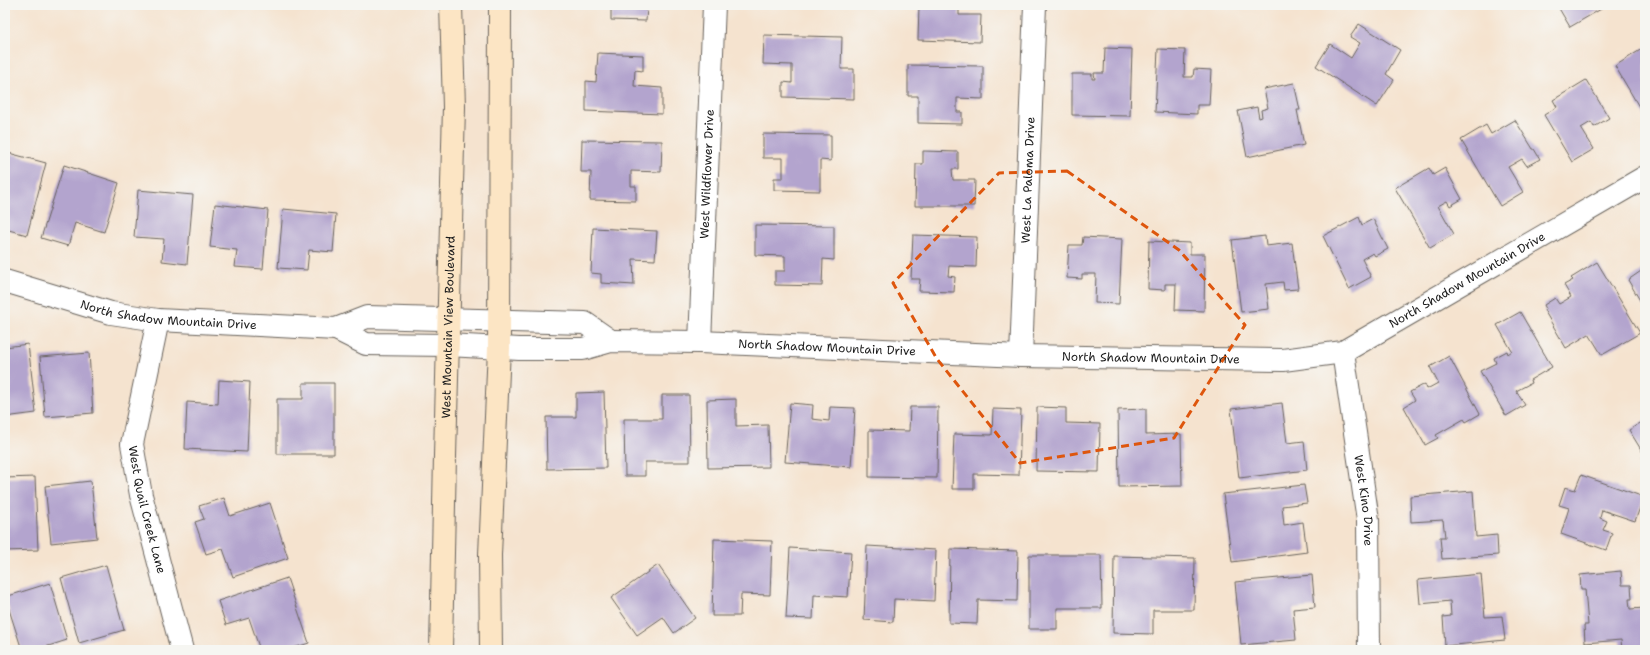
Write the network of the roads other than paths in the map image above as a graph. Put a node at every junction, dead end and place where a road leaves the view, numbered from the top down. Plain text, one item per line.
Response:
1 (451, 5) edge
2 (500, 5) edge
3 (714, 5) edge
4 (1035, 5) edge
5 (1645, 178) edge
6 (5, 281) edge
7 (449, 318) junction
8 (158, 320) junction
9 (499, 320) junction
10 (336, 329) junction
11 (611, 341) junction
12 (700, 342) junction
13 (448, 345) junction
14 (499, 348) junction
15 (1343, 352) junction
16 (1021, 356) junction
17 (182, 650) edge
18 (441, 650) edge
19 (491, 650) edge
20 (1369, 650) edge

1 - 7 street, West Mountain View Boulevard
2 - 9 street
3 - 12 street, West Wildflower Drive
4 - 16 street, West La Paloma Drive
5 - 15 street, North Shadow Mountain Drive
6 - 8 street, North Shadow Mountain Drive
7 - 9 street, North Shadow Mountain Drive
7 - 10 street, North Shadow Mountain Drive
7 - 13 street, West Mountain View Boulevard
8 - 10 street, North Shadow Mountain Drive
8 - 17 street, West Quail Creek Lane
9 - 11 street, North Shadow Mountain Drive
9 - 14 street
10 - 13 street, North Shadow Mountain Drive
11 - 12 street, North Shadow Mountain Drive
11 - 14 street, North Shadow Mountain Drive
12 - 16 street, North Shadow Mountain Drive
13 - 14 street, North Shadow Mountain Drive
13 - 18 street, West Mountain View Boulevard
14 - 19 street
15 - 16 street, North Shadow Mountain Drive
15 - 20 street, West Kino Drive

